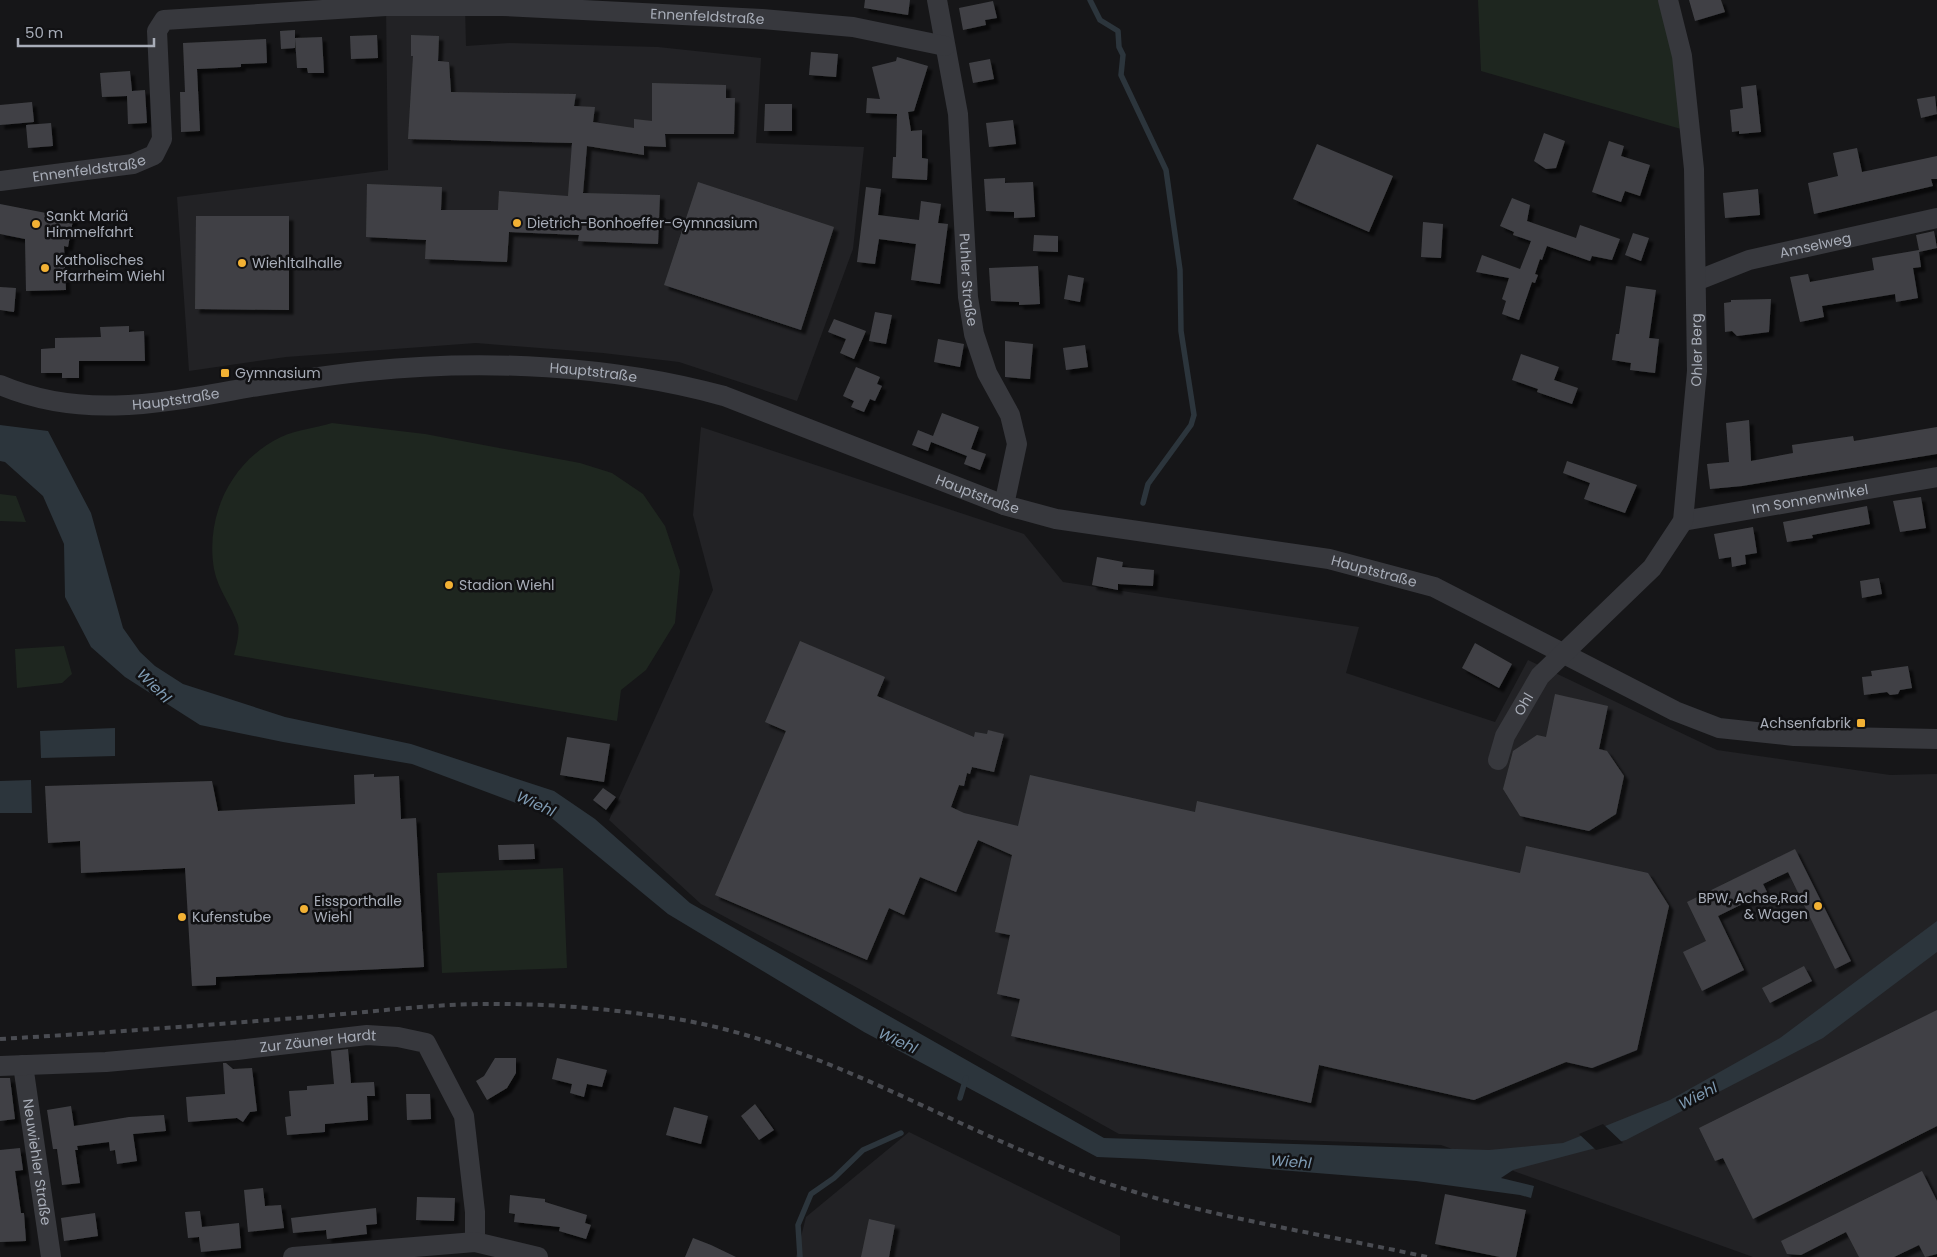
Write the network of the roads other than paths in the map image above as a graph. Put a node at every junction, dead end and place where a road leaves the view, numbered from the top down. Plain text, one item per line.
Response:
1 (937, 0) edge
2 (1668, 0) edge
3 (945, 46) junction
4 (0, 181) edge
5 (1937, 218) edge
6 (1696, 281) junction
7 (0, 385) edge
8 (1937, 477) edge
9 (1004, 505) junction
10 (1683, 521) junction
11 (1563, 655) junction
12 (1937, 739) edge
13 (1498, 760) dead end
14 (23, 1065) junction
15 (0, 1066) edge
16 (474, 1242) junction
17 (51, 1257) edge
18 (293, 1257) edge
19 (538, 1257) edge

1 - 3 street, Puhler Straße
2 - 6 street, Ohler Berg
3 - 4 street, Ennenfeldstraße
3 - 9 street, Puhler Straße
5 - 6 street, Amselweg
6 - 10 street, Ohler Berg
7 - 9 street, Hauptstraße
8 - 10 street, Im Sonnenwinkel
9 - 11 street, Hauptstraße
10 - 11 street, Ohler Berg
11 - 12 street, Hauptstraße
11 - 13 street, Ohl
14 - 15 street, Zur Zäuner Hardt
14 - 16 street, Zur Zäuner Hardt
14 - 17 street, Neuwiehler Straße
16 - 18 street
16 - 19 street

